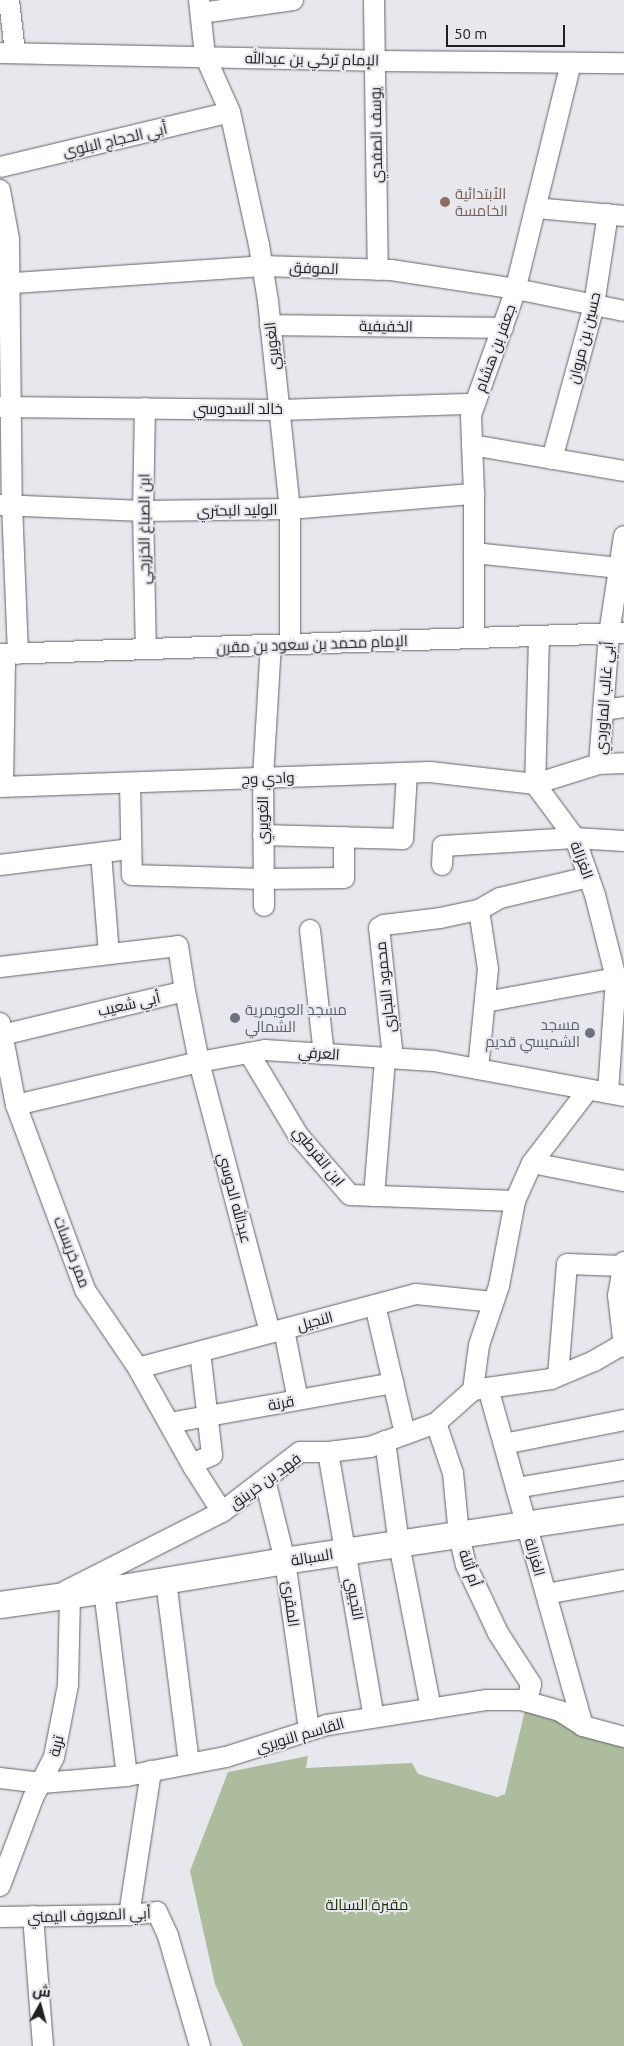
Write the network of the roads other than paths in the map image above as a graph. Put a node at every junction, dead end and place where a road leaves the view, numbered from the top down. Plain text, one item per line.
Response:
1 (9, 0) edge
2 (293, 0) edge
3 (374, 0) edge
4 (200, 7) edge
5 (7, 53) edge
6 (205, 56) junction
7 (374, 61) junction
8 (571, 63) junction
9 (624, 64) edge
10 (230, 112) junction
11 (0, 167) edge
12 (0, 190) edge
13 (535, 208) junction
14 (616, 215) edge
15 (262, 266) junction
16 (378, 270) junction
17 (5, 284) edge
18 (516, 289) junction
19 (594, 305) junction
20 (624, 311) edge
21 (270, 325) junction
22 (503, 328) junction
23 (475, 404) junction
24 (5, 407) edge
25 (145, 408) junction
26 (279, 410) junction
27 (472, 446) junction
28 (552, 459) junction
29 (624, 471) edge
30 (474, 494) junction
31 (6, 505) edge
32 (290, 509) junction
33 (143, 511) junction
34 (624, 537) edge
35 (474, 552) junction
36 (619, 568) junction
37 (617, 633) edge
38 (539, 636) junction
39 (474, 638) junction
40 (280, 645) junction
41 (146, 649) junction
42 (8, 654) edge
43 (624, 707) edge
44 (603, 710) junction
45 (624, 763) edge
46 (599, 764) junction
47 (408, 772) junction
48 (263, 778) junction
49 (130, 783) junction
50 (535, 784) junction
51 (2, 787) edge
52 (263, 835) junction
53 (344, 837) junction
54 (575, 838) junction
55 (624, 841) edge
56 (131, 849) junction
57 (100, 853) junction
58 (0, 865) edge
59 (442, 866) dead end
60 (589, 877) junction
61 (264, 879) junction
62 (264, 906) dead end
63 (479, 910) junction
64 (310, 930) dead end
65 (109, 954) junction
66 (0, 967) edge
67 (616, 978) junction
68 (185, 991) junction
69 (485, 1002) junction
70 (1, 1029) edge
71 (249, 1053) junction
72 (324, 1054) junction
73 (389, 1058) junction
74 (199, 1062) junction
75 (478, 1069) junction
76 (607, 1093) edge
77 (16, 1105) junction
78 (532, 1163) junction
79 (624, 1181) edge
80 (374, 1196) junction
81 (515, 1201) junction
82 (624, 1264) edge
83 (493, 1302) junction
84 (375, 1305) junction
85 (277, 1331) junction
86 (624, 1345) edge
87 (200, 1352) junction
88 (138, 1368) junction
89 (558, 1376) junction
90 (393, 1383) junction
91 (481, 1389) junction
92 (298, 1400) junction
93 (207, 1416) junction
94 (624, 1420) edge
95 (168, 1422) junction
96 (436, 1424) junction
97 (405, 1434) junction
98 (385, 1442) junction
99 (504, 1444) junction
100 (328, 1452) junction
101 (192, 1464) junction
102 (624, 1470) edge
103 (265, 1480) junction
104 (516, 1488) junction
105 (624, 1510) edge
106 (222, 1512) junction
107 (526, 1525) junction
108 (459, 1535) junction
109 (399, 1544) junction
110 (347, 1552) junction
111 (285, 1561) junction
112 (624, 1580) edge
113 (166, 1581) junction
114 (104, 1591) junction
115 (546, 1594) junction
116 (61, 1597) junction
117 (0, 1605) edge
118 (527, 1702) junction
119 (431, 1709) junction
120 (374, 1718) junction
121 (583, 1726) junction
122 (309, 1730) junction
123 (624, 1737) edge
124 (189, 1764) junction
125 (150, 1772) junction
126 (127, 1776) junction
127 (0, 1778) edge
128 (42, 1783) junction
129 (0, 1886) edge
130 (129, 1915) junction
131 (33, 1916) junction
132 (0, 1917) edge
133 (43, 2046) edge
134 (200, 2046) edge

1 - 5 street
2 - 4 street
3 - 7 street, يوسف الصفدي
4 - 6 street, الغويري
5 - 6 street, الإمام تركي بن عبدالله
6 - 7 street, الإمام تركي بن عبدالله
6 - 10 street, الغويري
7 - 8 street, الإمام تركي بن عبدالله
7 - 16 street, يوسف الصفدي
8 - 9 street, الإمام تركي بن عبدالله
8 - 13 street, جعفر بن هشام
10 - 11 street, أبي الحجاج البلوي
10 - 15 street, الغويري
12 - 17 street
13 - 14 street
13 - 18 street, جعفر بن هشام
14 - 19 street, حسين بن مروان
15 - 16 street, الموفق
15 - 17 street, الموفق
15 - 21 street, الغويري
16 - 18 street, الموفق
17 - 24 street
18 - 19 street, الموفق
18 - 22 street, جعفر بن هشام
19 - 20 street, الموفق
19 - 28 street, حسين بن مروان
21 - 22 street, الخفيفية
21 - 26 street, الغويري
22 - 23 street, جعفر بن هشام
23 - 26 street, خالد السدوسي
23 - 27 street, جعفر بن هشام
24 - 25 street, خالد السدوسي
24 - 31 street
25 - 26 street, خالد السدوسي
25 - 33 street, ابن الصباغ الخزرجي
26 - 32 street, الغويري
27 - 28 street
27 - 30 street, جعفر بن هشام
28 - 29 street
30 - 32 street, الوليد البحتري
30 - 35 street, جعفر بن هشام
31 - 33 street, الوليد البحتري
31 - 42 street
32 - 33 street, الوليد البحتري
32 - 40 street, الغويري
33 - 41 street, ابن الصباغ الخزرجي
34 - 36 street, أبي غالب الماوردي
35 - 36 street
35 - 39 street, جعفر بن هشام
36 - 37 street, أبي غالب الماوردي
37 - 38 street, الإمام محمد بن سعود بن مقرن
37 - 44 street, أبي غالب الماوردي
38 - 39 street, الإمام محمد بن سعود بن مقرن
38 - 50 street
39 - 40 street, الإمام محمد بن سعود بن مقرن
40 - 41 street, الإمام محمد بن سعود بن مقرن
40 - 48 street, الغويري
41 - 42 street, الإمام محمد بن سعود بن مقرن
42 - 51 street
43 - 44 street
44 - 46 street, أبي غالب الماوردي
45 - 46 street
46 - 50 street, أبي غالب الماوردي
47 - 48 street, وادي وج
47 - 50 street, وادي وج
47 - 53 street
48 - 49 street, وادي وج
48 - 52 street, الغويري
49 - 51 street, وادي وج
49 - 56 street
50 - 54 street, الغزالة
52 - 53 street
52 - 61 street, الغويري
53 - 61 street
54 - 55 street
54 - 59 street
54 - 60 street, الغزالة
56 - 57 street
56 - 61 street
57 - 58 street
57 - 65 street
60 - 63 street, محمود النجاري
60 - 67 street, الغزالة
61 - 62 street, الغويري
63 - 69 street
63 - 73 street, محمود النجاري
64 - 72 street
65 - 66 street
65 - 68 street
67 - 69 street
67 - 76 street, الغزالة
68 - 70 street, أبي شعيب
68 - 74 street
69 - 75 street
70 - 77 street, ممر خريسات
71 - 72 street, العرفي
71 - 74 street, العرفي
71 - 80 street, ابن القرطبي
72 - 73 street, العرفي
73 - 75 street, العرفي
73 - 80 street
74 - 77 street, العرفي
74 - 85 street, عبدالله الدوسي
75 - 76 street, العرفي
76 - 78 street, الغزالة
77 - 88 street, ممر خريسات
78 - 79 street
78 - 81 street, الغزالة
80 - 81 street, ابن القرطبي
81 - 83 street, الغزالة
82 - 86 street
82 - 89 street
83 - 84 street, النجيل
83 - 91 street, الغزالة
84 - 85 street, النجيل
84 - 90 street
85 - 87 street, النجيل
85 - 92 street, عبدالله الدوسي
86 - 89 street
87 - 88 street, النجيل
87 - 93 street
88 - 95 street, ممر خريسات
89 - 91 street
90 - 92 street, قرنة
90 - 97 street
91 - 96 street, فهد بن خرينق
91 - 99 street, الغزالة
92 - 93 street, قرنة
93 - 95 street, قرنة
93 - 101 street
94 - 99 street
95 - 101 street, ممر خريسات
96 - 97 street, فهد بن خرينق
96 - 108 street, أم أثلة
97 - 98 street, فهد بن خرينق
98 - 100 street, فهد بن خرينق
98 - 109 street
99 - 104 street, الغزالة
100 - 103 street, فهد بن خرينق
100 - 110 street, التجيبي
101 - 106 street, ممر خريسات
102 - 104 street
103 - 106 street, فهد بن خرينق
103 - 111 street, المقرئ
104 - 107 street, الغزالة
105 - 107 main road, السبالة
106 - 116 street, فهد بن خرينق
107 - 108 main road, السبالة
107 - 115 street, الغزالة
108 - 109 main road, السبالة
108 - 118 street, أم أثلة
109 - 110 main road, السبالة
109 - 119 street
110 - 111 main road, السبالة
110 - 120 street, التجيبي
111 - 113 main road, السبالة
111 - 122 street, المقرئ
112 - 115 street
113 - 114 main road, السبالة
113 - 124 street
114 - 116 main road, السبالة
114 - 126 street
115 - 121 street, الغزالة
116 - 117 main road, السبالة
116 - 128 street, تربة
118 - 119 street, القاسم النويري
118 - 121 street, القاسم النويري
119 - 120 street, القاسم النويري
120 - 122 street, القاسم النويري
121 - 123 street, القاسم النويري
122 - 124 street, القاسم النويري
124 - 125 street, القاسم النويري
125 - 126 street, القاسم النويري
125 - 130 street
126 - 128 street, القاسم النويري
127 - 128 street, القاسم النويري
128 - 129 street, تربة
130 - 131 street, أبي المعروف اليمني
130 - 134 street, أبي المعروف اليمني
131 - 132 street, أبي المعروف اليمني
131 - 133 street

